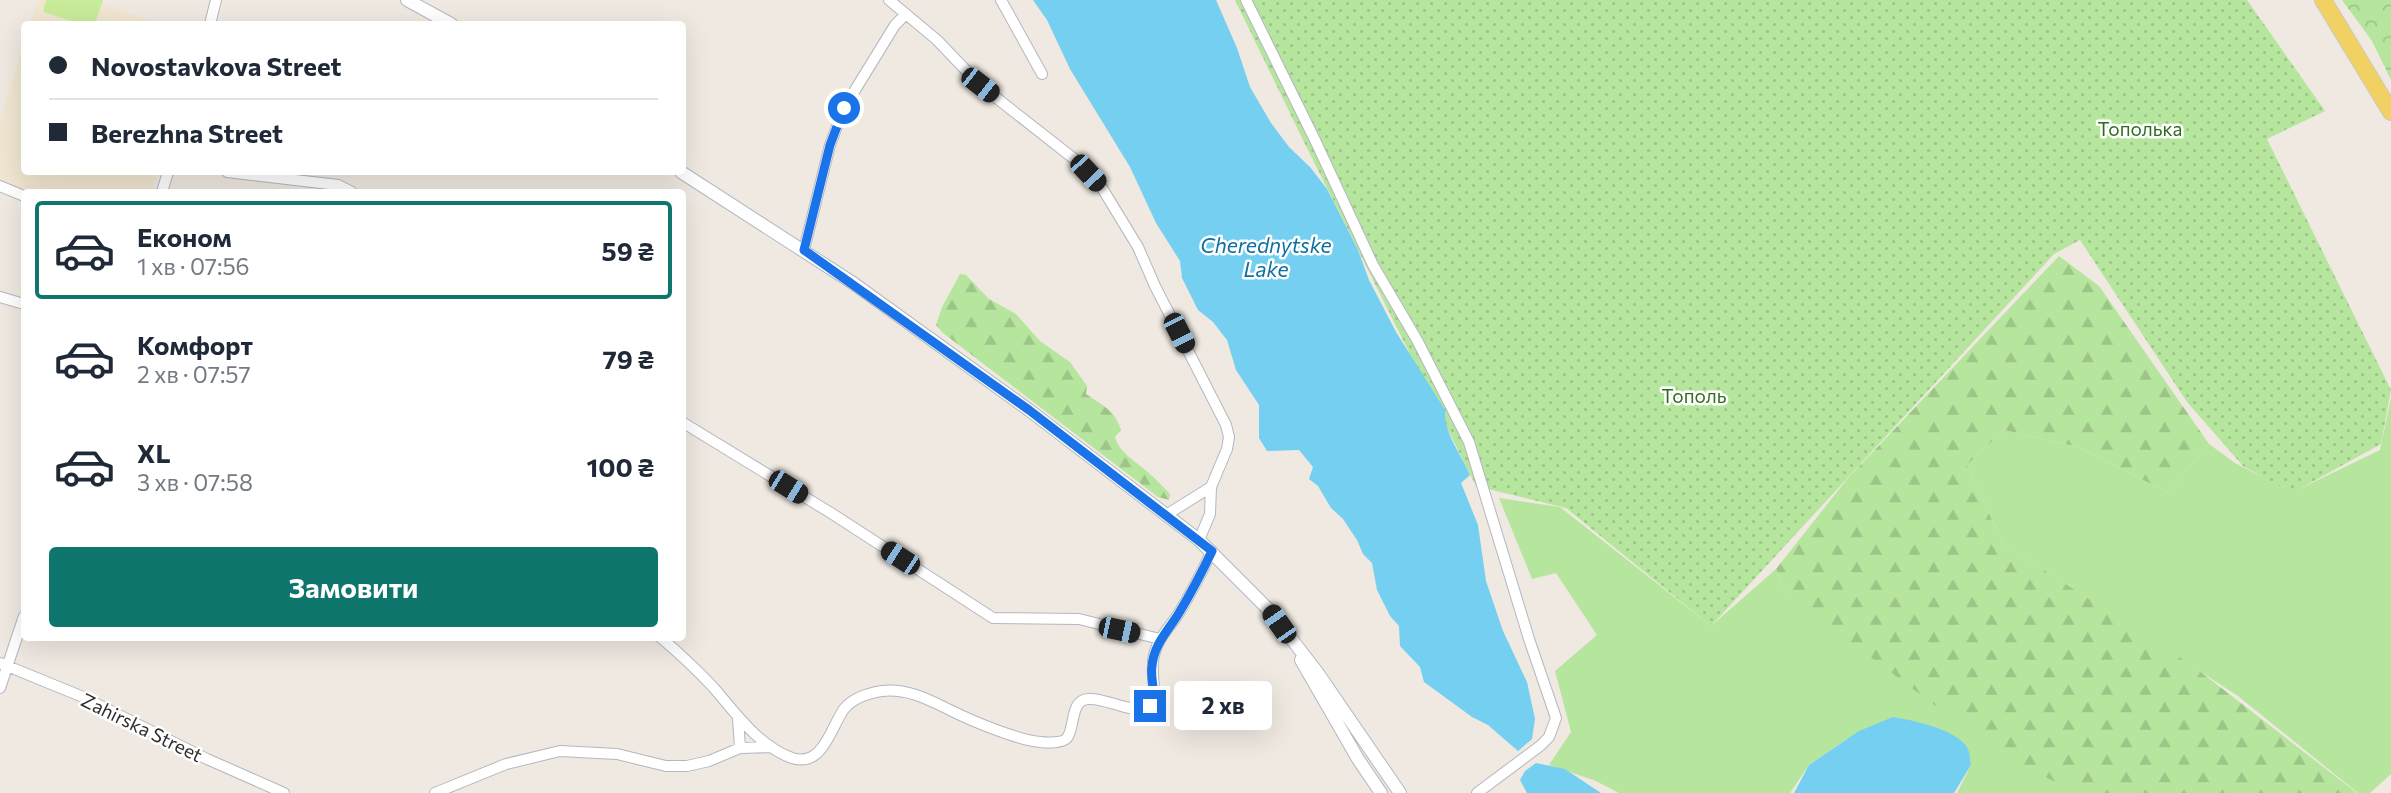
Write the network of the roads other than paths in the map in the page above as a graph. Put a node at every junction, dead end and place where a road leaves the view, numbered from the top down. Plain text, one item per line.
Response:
1 (216, 0) edge
2 (407, 0) edge
3 (889, 0) edge
4 (1002, 0) edge
5 (1246, 0) edge
6 (2323, 0) edge
7 (906, 14) junction
8 (211, 21) edge
9 (445, 21) edge
10 (1042, 74) dead end
11 (2391, 112) edge
12 (253, 175) edge
13 (686, 175) edge
14 (0, 186) edge
15 (346, 189) edge
16 (21, 195) edge
17 (804, 250) junction
18 (0, 297) edge
19 (21, 303) edge
20 (686, 424) edge
21 (1211, 487) junction
22 (1166, 515) junction
23 (1199, 540) junction
24 (1212, 551) junction
25 (21, 623) edge
26 (1160, 639) junction
27 (1290, 639) junction
28 (664, 641) edge
29 (4, 664) edge
30 (0, 688) edge
31 (738, 718) junction
32 (770, 747) junction
33 (740, 748) junction
34 (284, 793) edge
35 (435, 793) edge
36 (1381, 793) edge
37 (1400, 793) edge
38 (1476, 793) edge

1 - 8 street
2 - 9 street
3 - 7 street
4 - 10 street
5 - 38 street
6 - 11 main road
7 - 17 street
7 - 21 street
12 - 15 street
13 - 17 street
14 - 16 street
17 - 22 street
18 - 19 street
20 - 26 street
21 - 22 street
21 - 23 street
22 - 23 street
23 - 24 street
24 - 26 street
24 - 27 street
25 - 29 street
26 - 32 street
27 - 36 street
27 - 37 street
28 - 31 street
29 - 30 street
29 - 34 street, Zahirska Street
31 - 32 street
31 - 33 street
32 - 33 street
33 - 35 street

